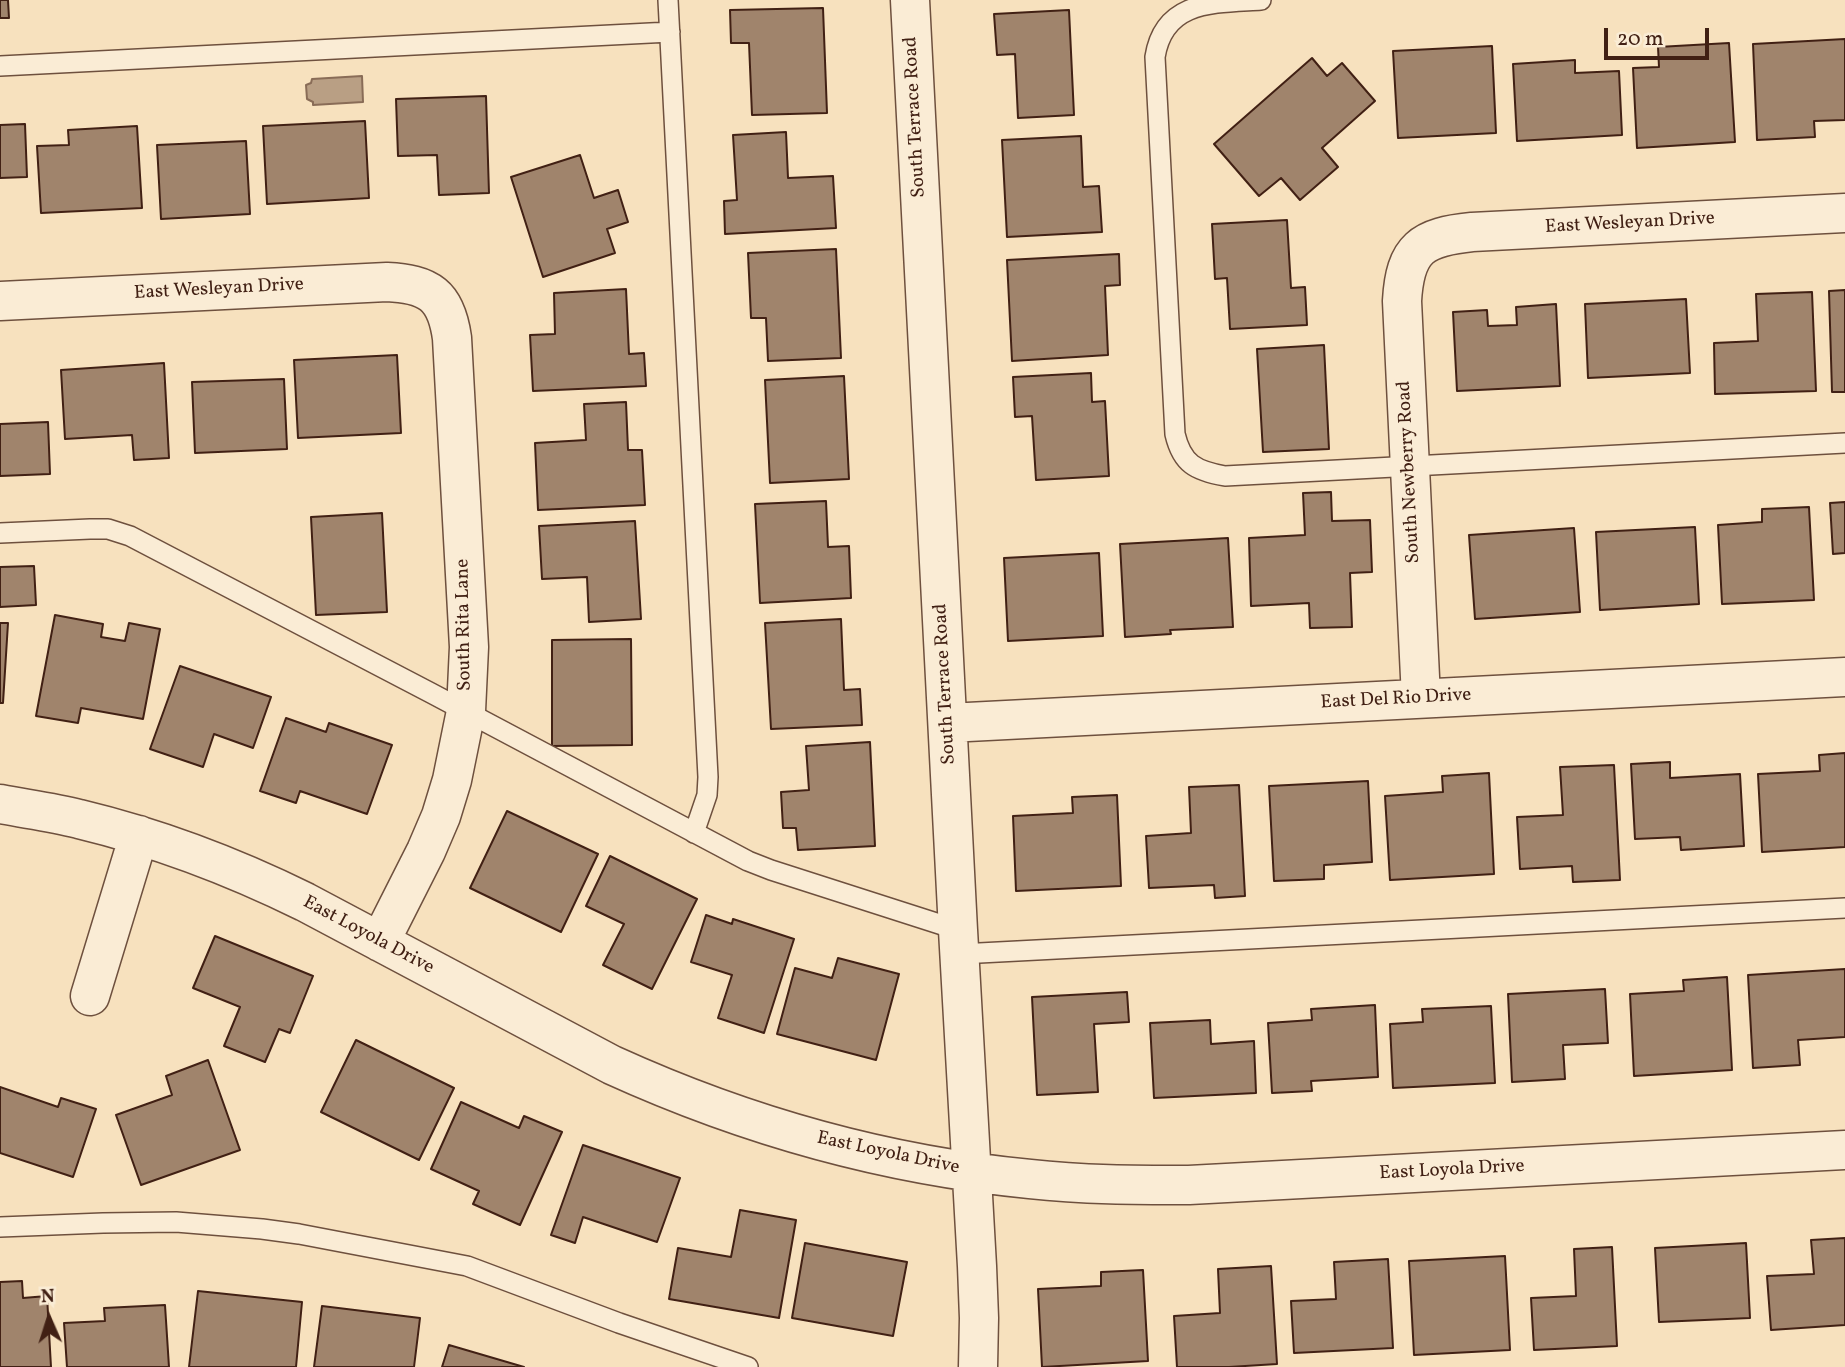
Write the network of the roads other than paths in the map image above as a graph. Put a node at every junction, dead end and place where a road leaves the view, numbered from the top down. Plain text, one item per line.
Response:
1 (668, 0) edge
2 (910, 0) edge
3 (1261, 0) edge
4 (670, 32) junction
5 (0, 66) edge
6 (1845, 213) edge
7 (1418, 248) joint
8 (435, 296) joint
9 (0, 301) edge
10 (1845, 443) edge
11 (1410, 466) junction
12 (0, 533) edge
13 (1845, 677) edge
14 (1421, 698) junction
15 (466, 711) junction
16 (948, 723) junction
17 (0, 804) edge
18 (694, 833) junction
19 (139, 835) junction
20 (1845, 908) edge
21 (380, 942) junction
22 (959, 942) junction
23 (90, 996) dead end
24 (1845, 1150) edge
25 (971, 1171) junction
26 (0, 1227) edge
27 (748, 1367) edge
28 (978, 1367) edge

1 - 4 lane
2 - 16 street, South Terrace Road
3 - 11 lane
4 - 5 lane
4 - 18 lane
6 - 7 street, East Wesleyan Drive
7 - 11 street, South Newberry Road
8 - 9 street, East Wesleyan Drive
8 - 15 street, South Rita Lane
10 - 11 lane
11 - 14 street, South Newberry Road
12 - 15 lane
13 - 14 street, East Del Rio Drive
14 - 16 street, East Del Rio Drive
15 - 18 lane
15 - 21 street, South Rita Lane
16 - 22 street, South Terrace Road
17 - 19 street, East Loyola Drive
18 - 22 lane
19 - 21 street, East Loyola Drive
19 - 23 street
20 - 22 lane
21 - 25 street, East Loyola Drive
22 - 25 street, South Terrace Road
24 - 25 street, East Loyola Drive
25 - 28 street, South Terrace Road
26 - 27 lane

